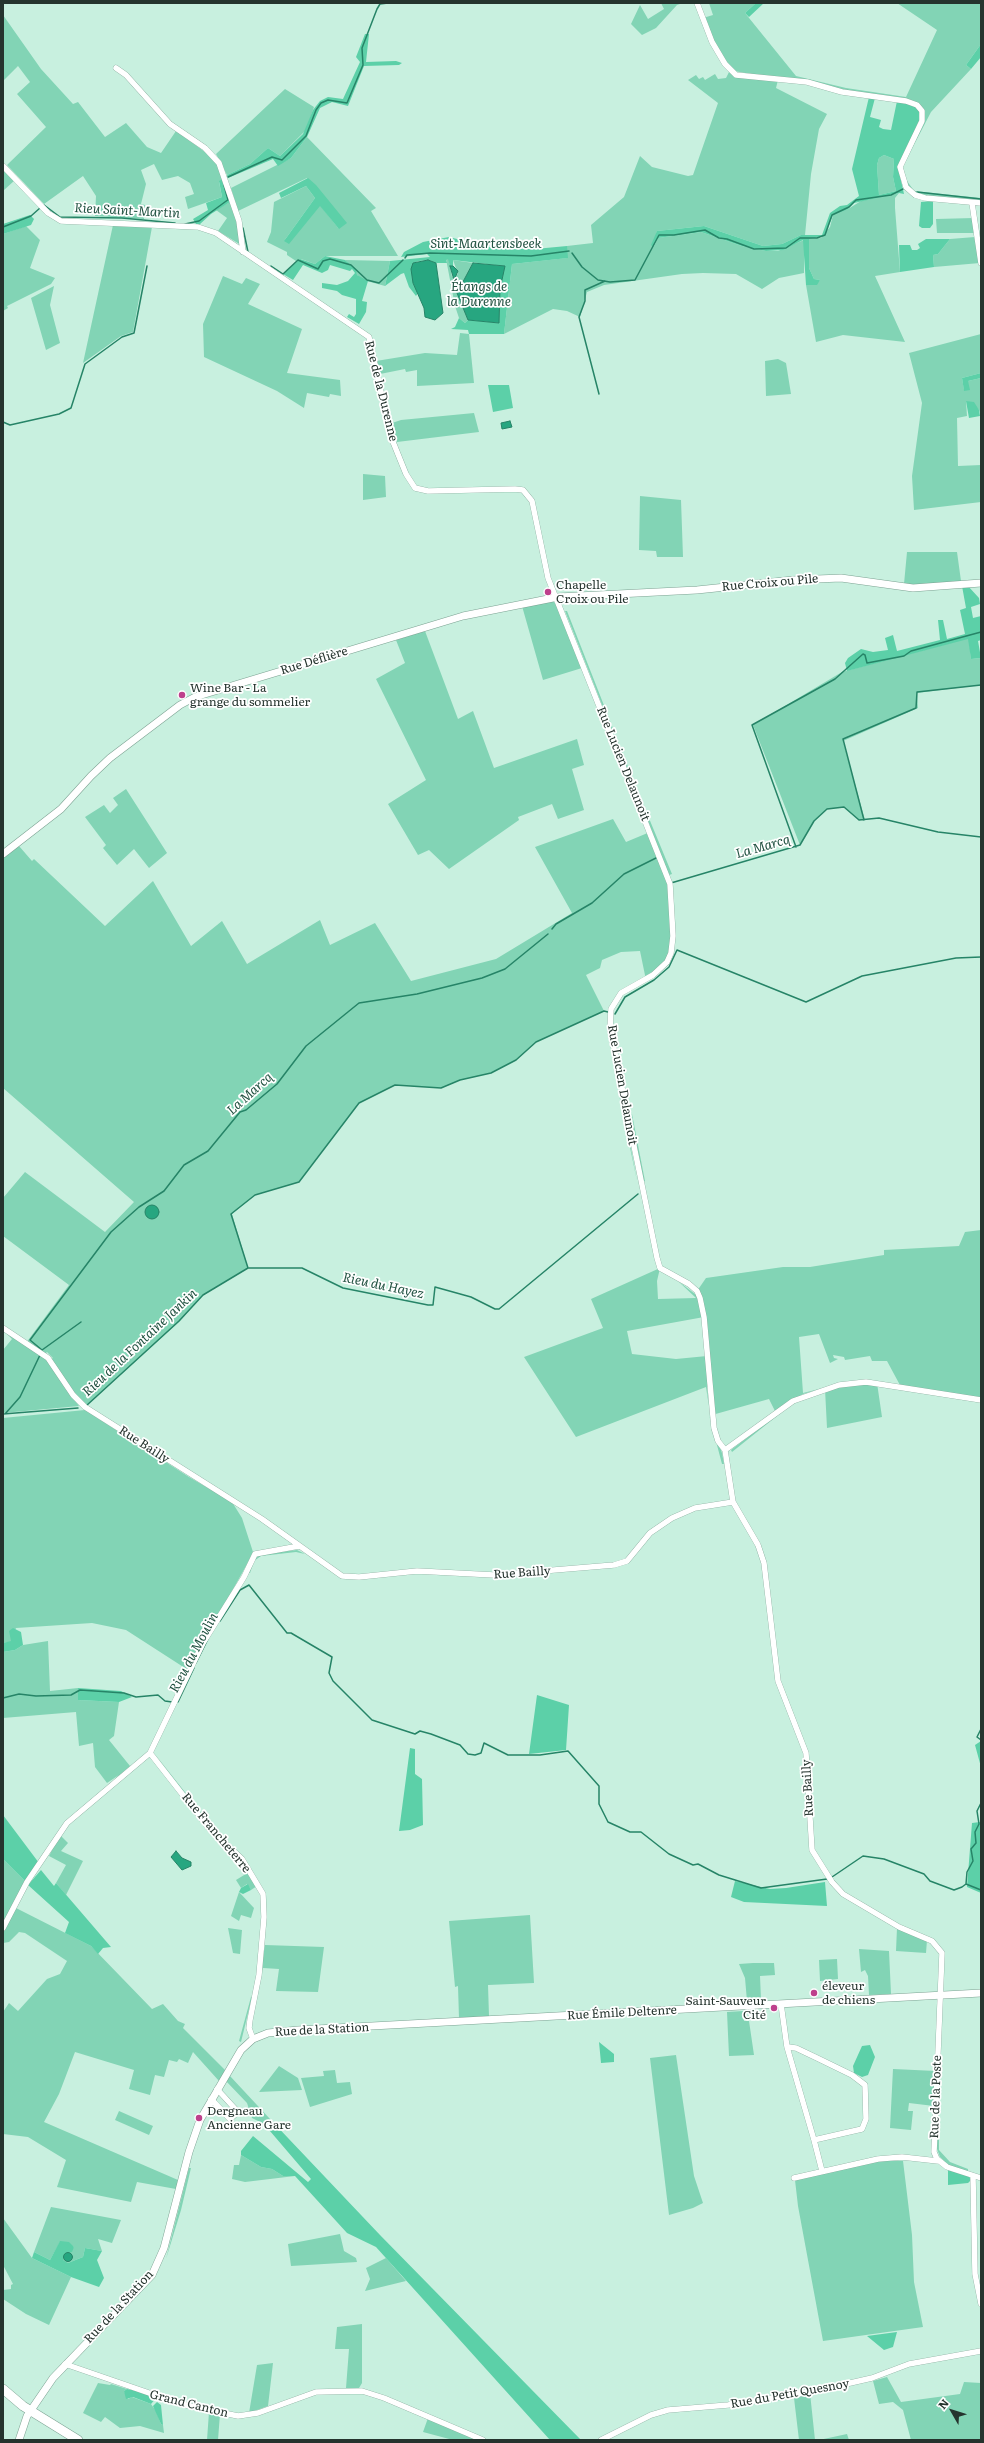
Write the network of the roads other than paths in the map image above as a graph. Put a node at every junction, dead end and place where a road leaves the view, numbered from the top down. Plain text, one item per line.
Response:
1 (697, 3) edge
2 (116, 68) dead end
3 (3, 166) edge
4 (972, 202) junction
5 (981, 203) edge
6 (242, 252) junction
7 (981, 264) edge
8 (981, 583) edge
9 (558, 597) junction
10 (3, 854) edge
11 (3, 1328) edge
12 (981, 1400) edge
13 (725, 1450) junction
14 (733, 1502) junction
15 (299, 1546) junction
16 (150, 1753) junction
17 (3, 1928) edge
18 (981, 1993) edge
19 (940, 1995) junction
20 (781, 2004) junction
21 (454, 2022) joint
22 (254, 2039) junction
23 (788, 2046) junction
24 (216, 2089) junction
25 (211, 2099) junction
26 (814, 2140) junction
27 (939, 2161) junction
28 (822, 2171) junction
29 (973, 2176) junction
30 (794, 2178) dead end
31 (981, 2178) edge
32 (981, 2304) edge
33 (981, 2351) edge
34 (65, 2364) junction
35 (3, 2390) edge
36 (31, 2411) junction
37 (19, 2440) edge
38 (78, 2440) edge
39 (483, 2440) edge
40 (601, 2440) edge

1 - 4 street
2 - 6 street
3 - 6 street, Rue de la Durenne
4 - 5 street
4 - 7 street
6 - 9 street, Rue de la Durenne
8 - 9 street, Rue Croix ou Pile
9 - 10 street, Rue Déflière
9 - 13 street, Rue Lucien Delaunoit
11 - 15 street, Rue Bailly
12 - 13 street
13 - 14 street, Rue Bailly
14 - 15 street, Rue Bailly
14 - 19 street, Rue Bailly
15 - 16 street
16 - 17 street
16 - 22 street, Rue Francheterre
18 - 19 street, Rue Émile Deltenre
19 - 20 street, Rue Émile Deltenre
19 - 27 street, Rue de la Poste
20 - 21 street, Rue Émile Deltenre
20 - 23 street
21 - 22 street, Rue de la Station
22 - 24 street, Rue de la Station
23 - 26 street
23 - 26 street
24 - 25 street, Rue de la Station
24 - 25 street
25 - 34 street, Rue de la Station
26 - 28 street
27 - 28 street
27 - 29 street
28 - 30 street
29 - 31 street
29 - 32 street
33 - 40 street, Rue du Petit Quesnoy
34 - 36 street, Rue de la Station
34 - 39 street, Grand Canton
35 - 36 main road
36 - 37 street, Rue de la Station
36 - 38 main road

